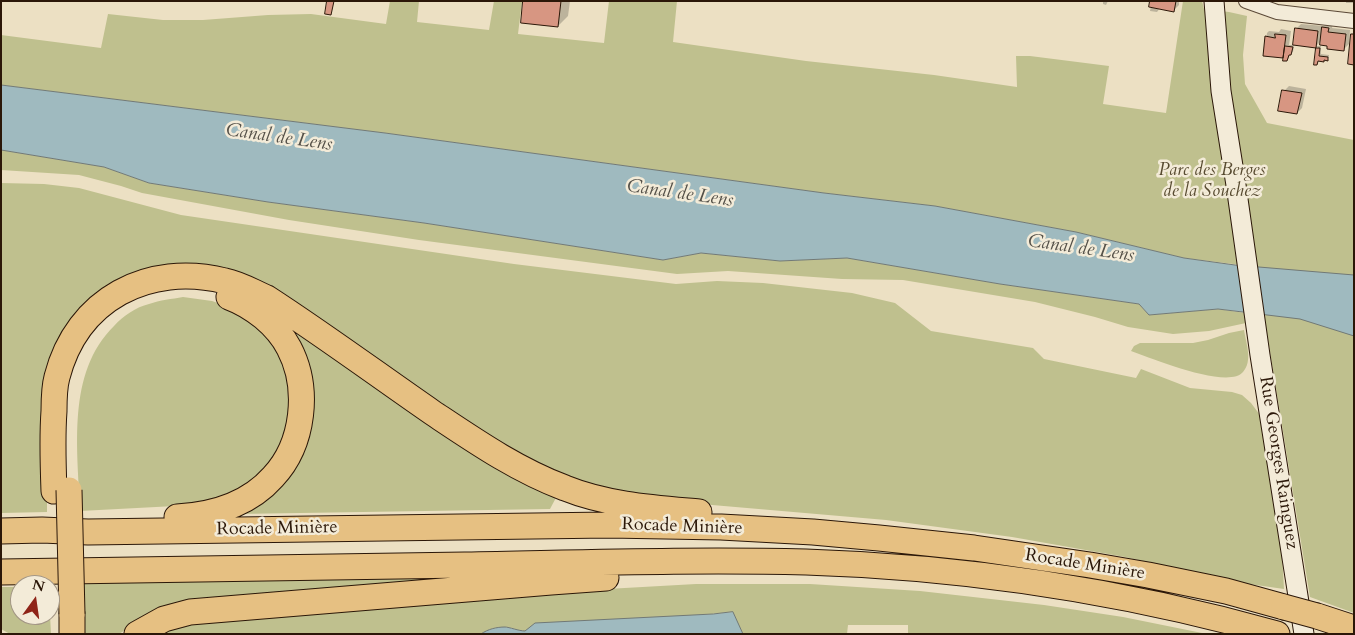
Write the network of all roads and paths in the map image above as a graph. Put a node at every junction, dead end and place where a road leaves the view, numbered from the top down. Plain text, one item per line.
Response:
1 (1214, 1) edge
2 (1246, 1) edge
3 (1354, 21) edge
4 (62, 490) junction
5 (42, 530) junction
6 (1, 531) edge
7 (813, 532) junction
8 (808, 562) junction
9 (1, 572) edge
10 (64, 624) edge
11 (1311, 625) edge
12 (1354, 628) edge
13 (137, 634) edge
14 (1277, 634) edge

1 - 11 street, Rue Georges Rainguez
2 - 3 street
4 - 5 highway
4 - 7 highway
4 - 10 highway, bridge
5 - 6 highway, Rocade Minière
5 - 7 highway, Rocade Minière
7 - 11 highway, Rocade Minière, bridge
8 - 9 highway, Rocade Minière
8 - 13 highway
8 - 14 highway, Rocade Minière
11 - 12 highway, Rocade Minière

